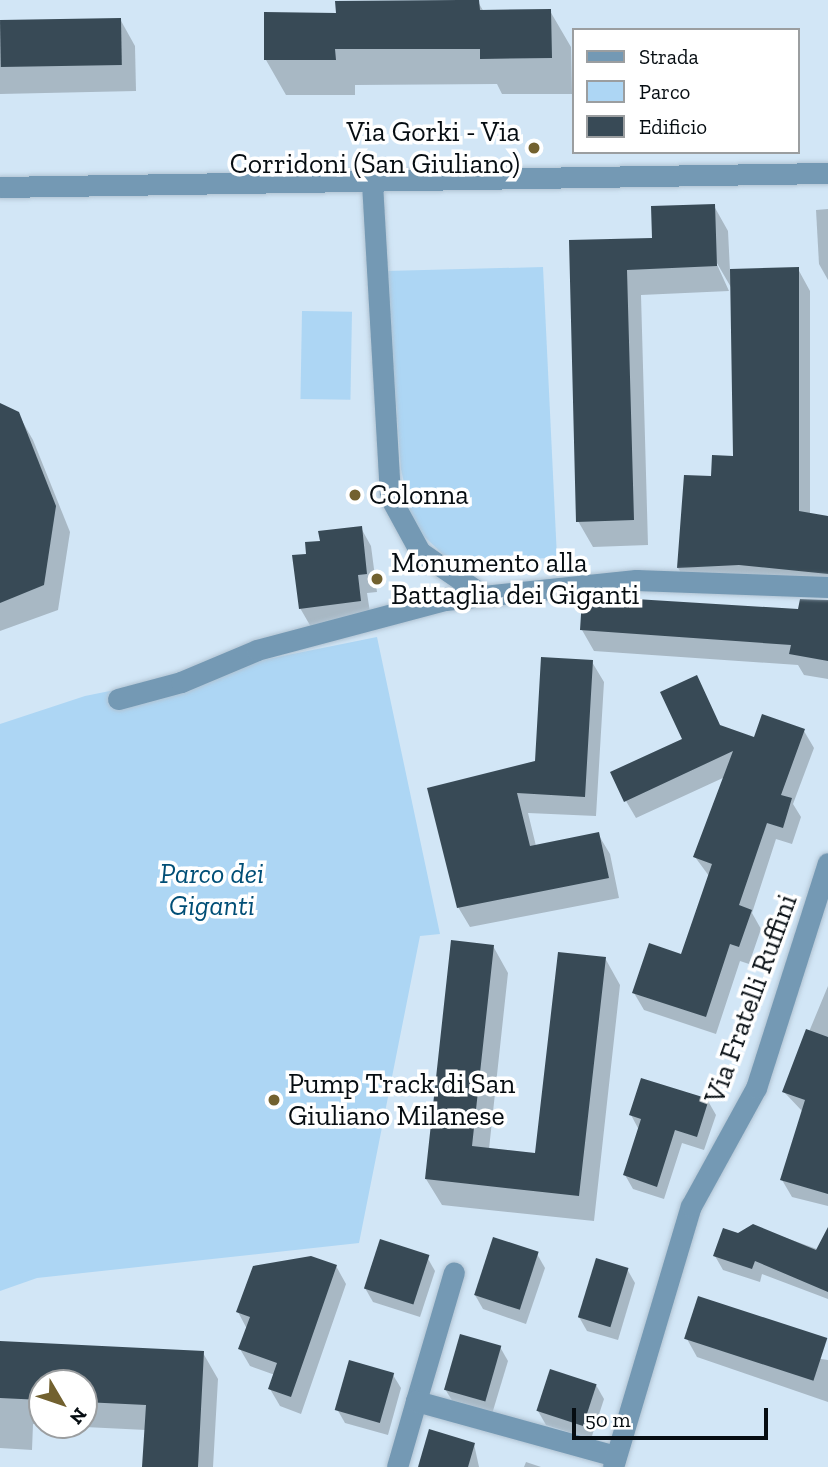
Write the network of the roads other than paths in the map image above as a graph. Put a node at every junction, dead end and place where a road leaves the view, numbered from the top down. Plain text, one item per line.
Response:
1 (828, 173) edge
2 (372, 183) junction
3 (0, 187) edge
4 (828, 587) edge
5 (483, 595) junction
6 (118, 699) dead end
7 (828, 863) edge
8 (454, 1272) dead end
9 (416, 1401) junction
10 (614, 1462) edge
11 (397, 1467) edge

1 - 2 street
2 - 3 street
2 - 5 street
4 - 5 street
5 - 6 street
7 - 10 street, Via Fratelli Ruffini
8 - 9 street
9 - 10 street
9 - 11 street

